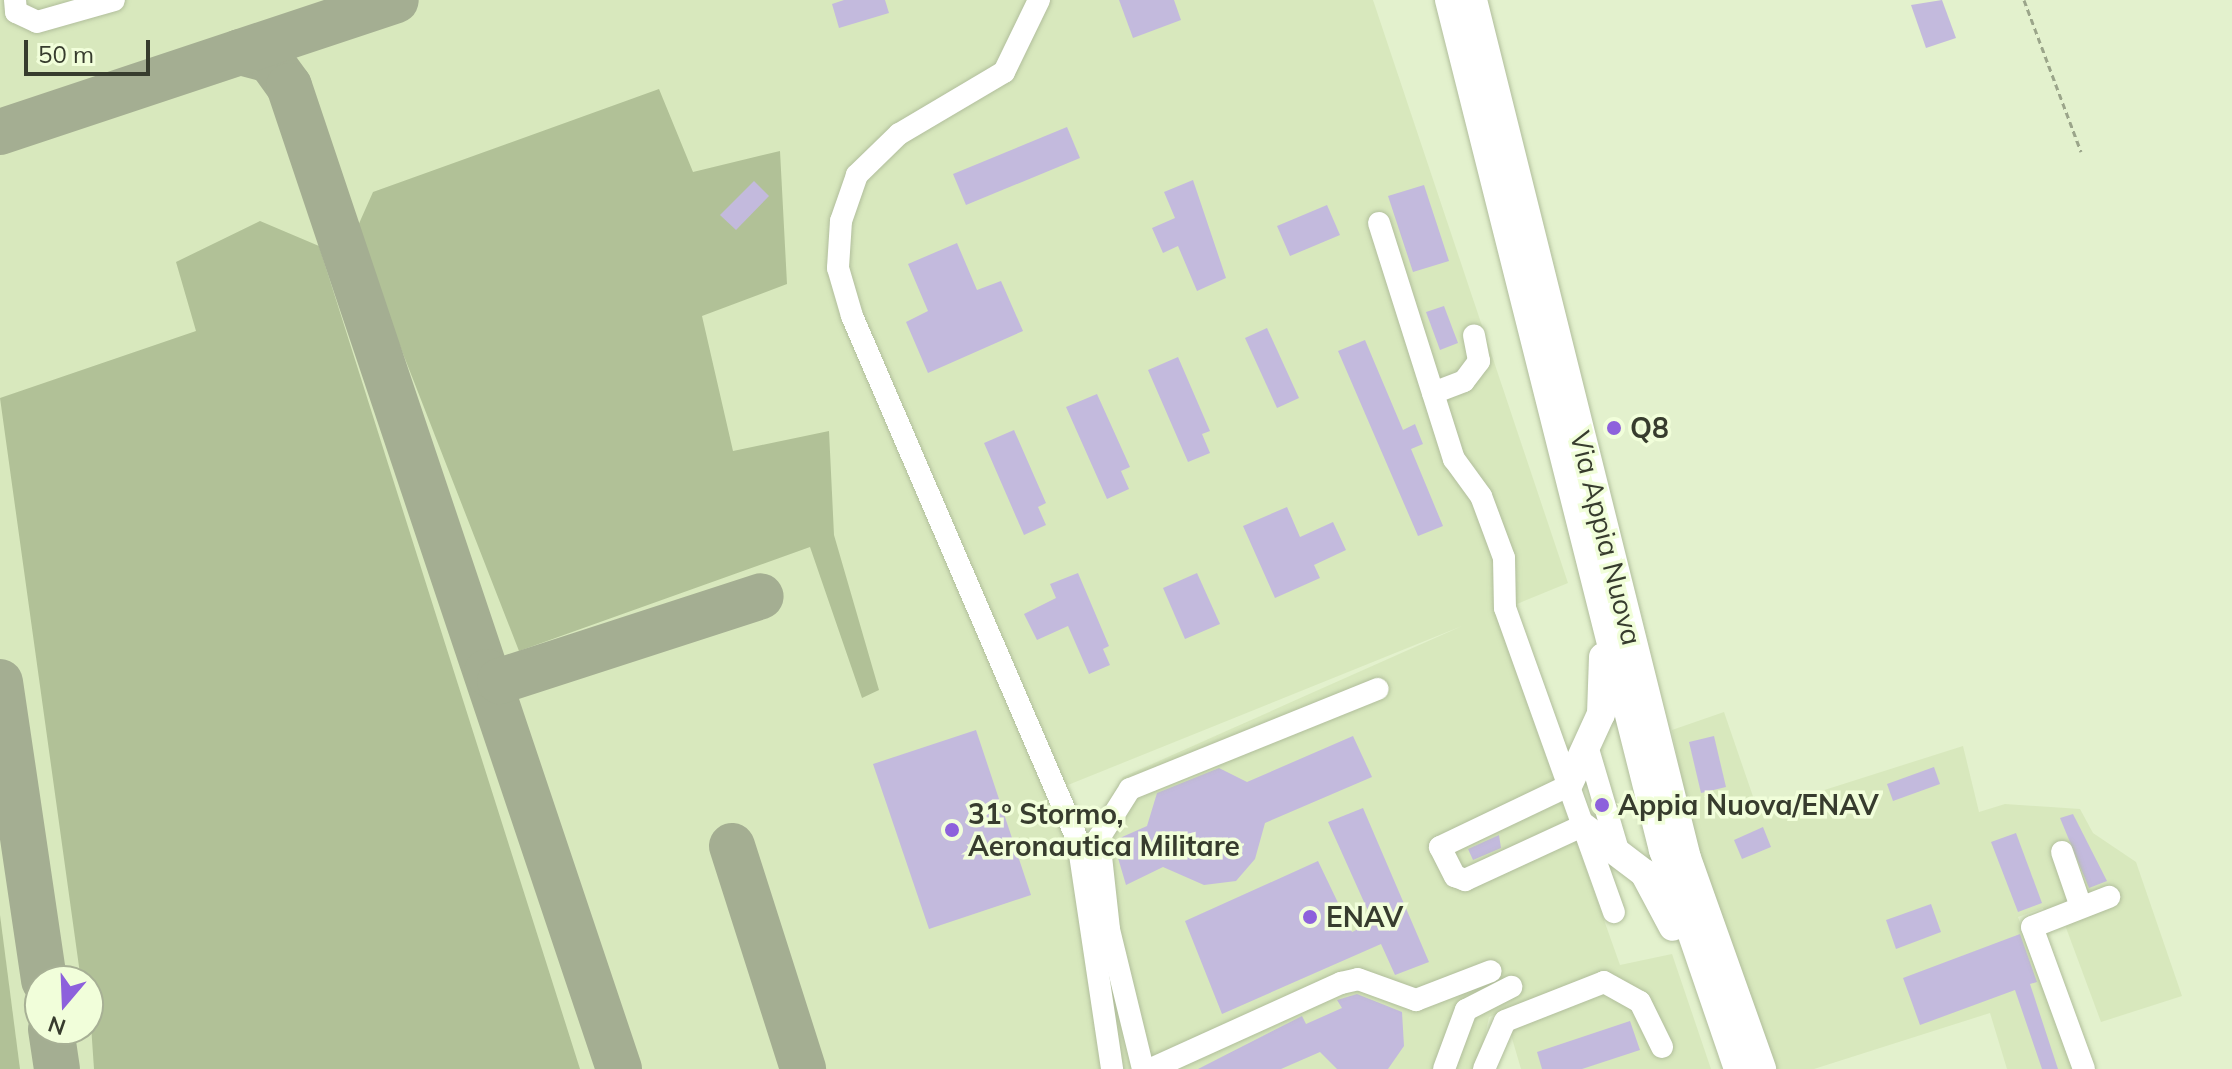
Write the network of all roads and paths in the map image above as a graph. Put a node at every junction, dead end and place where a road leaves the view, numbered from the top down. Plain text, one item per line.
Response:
1 (15, 0) edge
2 (114, 0) edge
3 (1039, 0) edge
4 (1449, 0) edge
5 (1473, 0) edge
6 (2024, 0) edge
7 (2081, 152) dead end
8 (1379, 223) dead end
9 (1474, 335) dead end
10 (1433, 393) junction
11 (1595, 581) junction
12 (1378, 689) dead end
13 (1588, 749) junction
14 (1568, 786) junction
15 (1582, 826) junction
16 (1618, 850) junction
17 (2062, 852) dead end
18 (2109, 897) dead end
19 (2081, 907) junction
20 (1614, 912) dead end
21 (1491, 971) dead end
22 (1511, 987) dead end
23 (1726, 1036) junction
24 (1662, 1047) dead end
25 (1112, 1069) edge
26 (1143, 1069) edge
27 (1151, 1069) edge
28 (1444, 1069) edge
29 (1484, 1069) edge
30 (1738, 1069) edge
31 (1762, 1069) edge
32 (2084, 1069) edge

1 - 2 street
3 - 25 street
4 - 11 main road, Via Appia Nuova
5 - 31 main road, Via Appia Nuova
6 - 7 path
8 - 10 street
9 - 10 street
10 - 14 street
11 - 13 main road
11 - 23 main road, Via Appia Nuova
12 - 26 street
13 - 14 main road
13 - 16 street
14 - 15 street
14 - 15 street
15 - 16 main road
15 - 20 street
16 - 23 main road
17 - 19 street
18 - 19 street
19 - 32 street
21 - 27 street
22 - 28 street
23 - 30 main road, Via Appia Nuova
24 - 29 street

